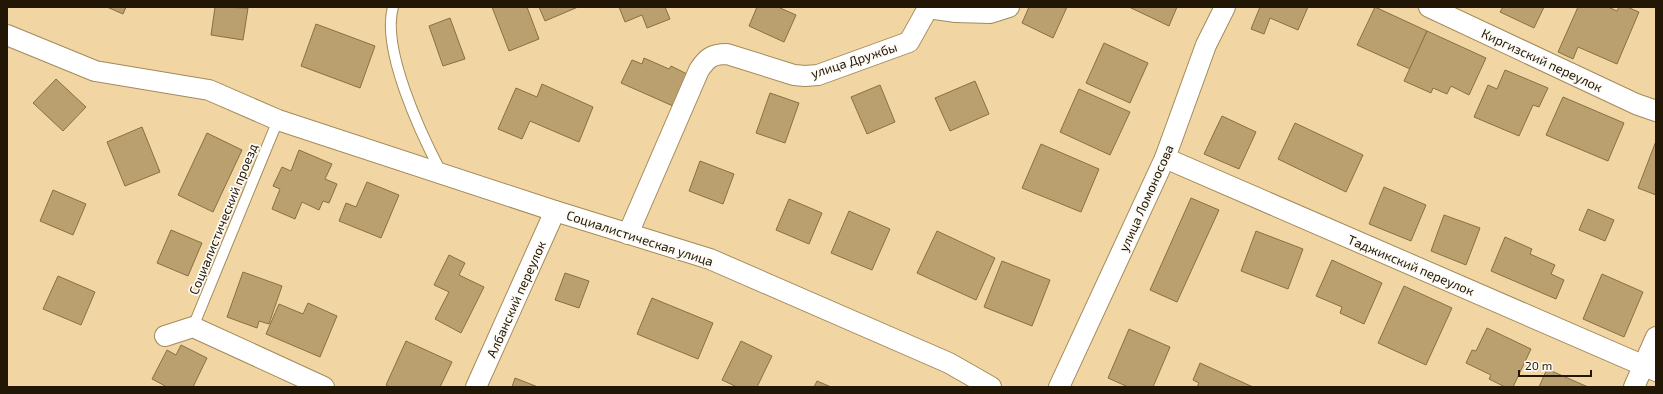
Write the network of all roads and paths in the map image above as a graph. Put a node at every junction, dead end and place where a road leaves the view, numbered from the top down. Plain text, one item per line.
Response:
1 (393, 7) edge
2 (1009, 7) edge
3 (1225, 7) edge
4 (1429, 7) edge
5 (7, 35) edge
6 (1656, 111) edge
7 (278, 120) junction
8 (1165, 158) junction
9 (442, 174) junction
10 (555, 211) junction
11 (628, 234) junction
12 (193, 327) junction
13 (165, 336) dead end
14 (1656, 337) edge
15 (1650, 368) edge
16 (324, 387) edge
17 (476, 387) edge
18 (991, 387) edge
19 (1059, 387) edge
20 (1634, 387) edge

1 - 9 lane
2 - 11 street, улица Дружбы
3 - 8 street, улица Ломоносова
4 - 6 street, Киргизский переулок
5 - 7 street, Социалистическая улица
7 - 9 street, Социалистическая улица
7 - 12 lane, Социалистический проезд
8 - 15 street, Таджикский переулок
8 - 19 street, улица Ломоносова
9 - 10 street, Социалистическая улица
10 - 11 street, Социалистическая улица
10 - 17 street, Албанский переулок
11 - 18 street, Социалистическая улица
12 - 13 street
12 - 16 street
14 - 15 street
15 - 20 street

